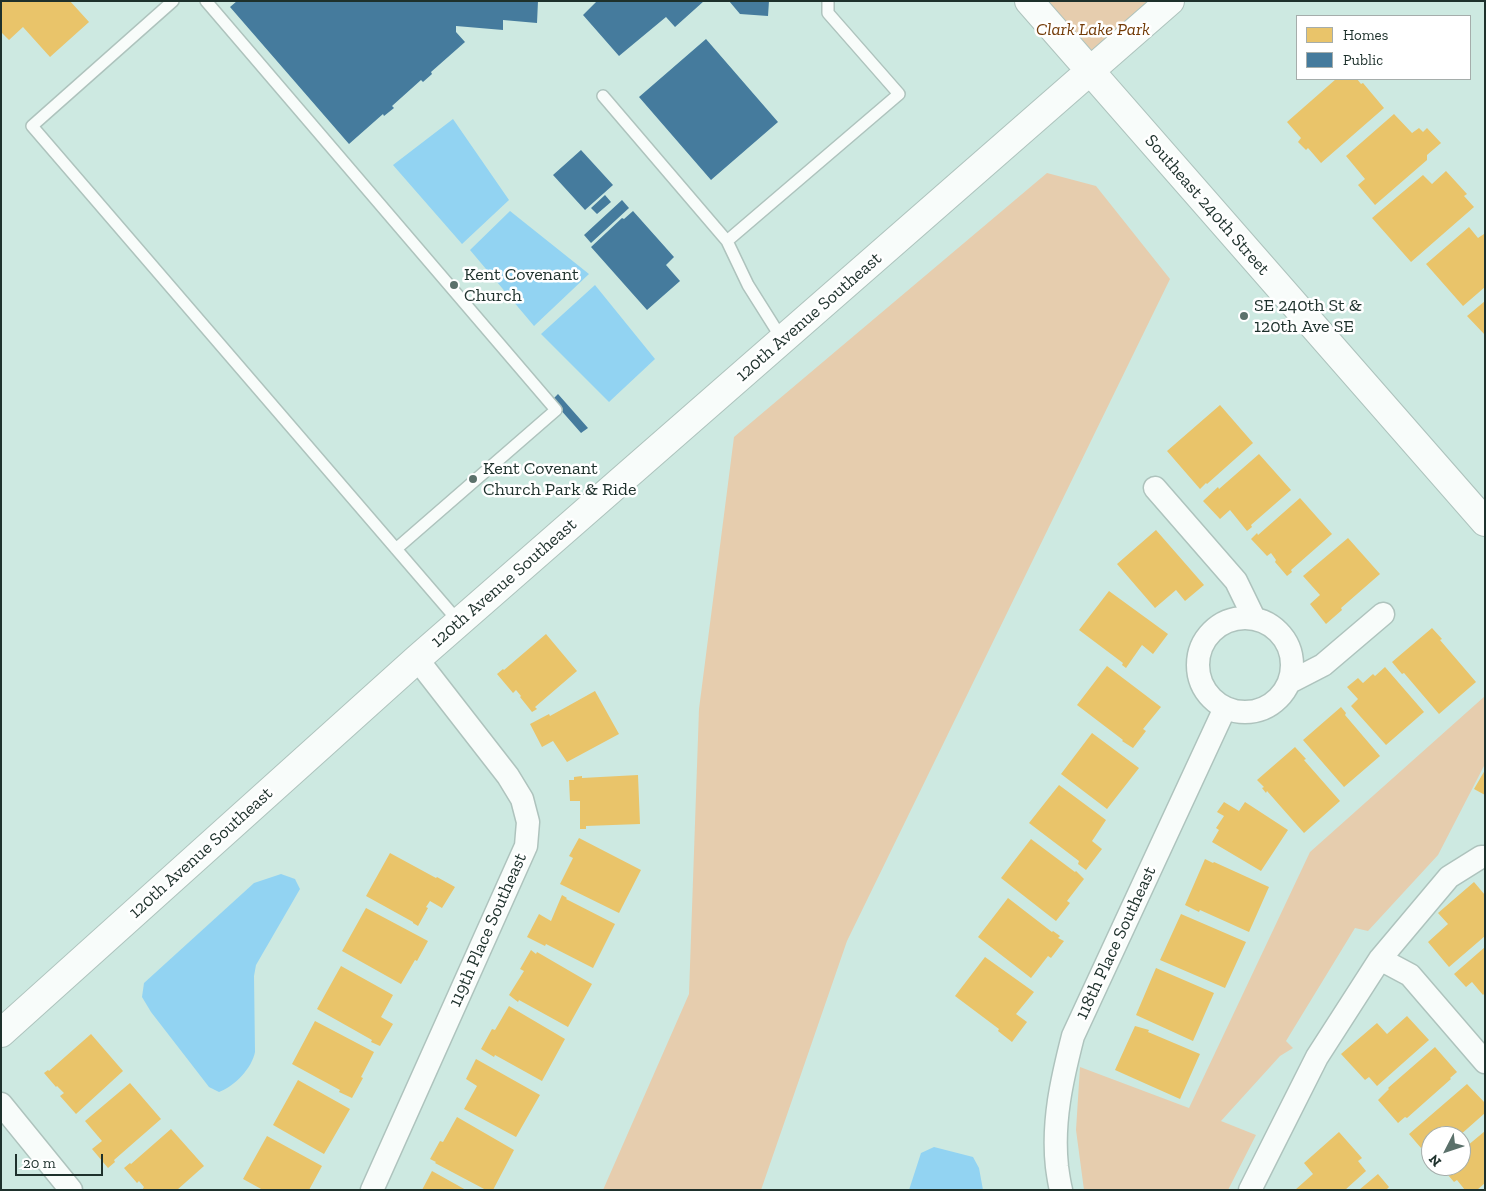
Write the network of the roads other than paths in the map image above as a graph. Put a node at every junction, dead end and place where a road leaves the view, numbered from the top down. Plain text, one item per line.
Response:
1 (173, 1) edge
2 (206, 1) edge
3 (828, 1) edge
4 (1029, 1) edge
5 (1170, 1) edge
6 (1090, 71) junction
7 (603, 96) dead end
8 (727, 241) junction
9 (783, 339) junction
10 (1155, 488) dead end
11 (1485, 522) edge
12 (396, 549) junction
13 (1383, 614) dead end
14 (1254, 618) junction
15 (460, 622) junction
16 (417, 659) junction
17 (1290, 682) junction
18 (1225, 708) junction
19 (1483, 857) edge
20 (1380, 959) junction
21 (1, 1033) edge
22 (1485, 1062) edge
23 (1, 1104) edge
24 (71, 1190) edge
25 (372, 1190) edge
26 (1061, 1190) edge
27 (1250, 1190) edge

1 - 12 lane
2 - 12 lane
3 - 8 lane
4 - 6 street, Southeast 240th Street
5 - 6 street, 120th Avenue Southeast
6 - 9 street, 120th Avenue Southeast
6 - 11 street, Southeast 240th Street
7 - 8 lane
8 - 9 lane
9 - 15 street, 120th Avenue Southeast
10 - 14 street
12 - 15 lane
13 - 17 street
14 - 17 street
14 - 18 street
15 - 16 street, 120th Avenue Southeast
16 - 21 street, 120th Avenue Southeast
16 - 25 street, 119th Place Southeast
17 - 18 street
18 - 26 street, 118th Place Southeast
19 - 20 street
20 - 22 street
20 - 27 street
23 - 24 street

